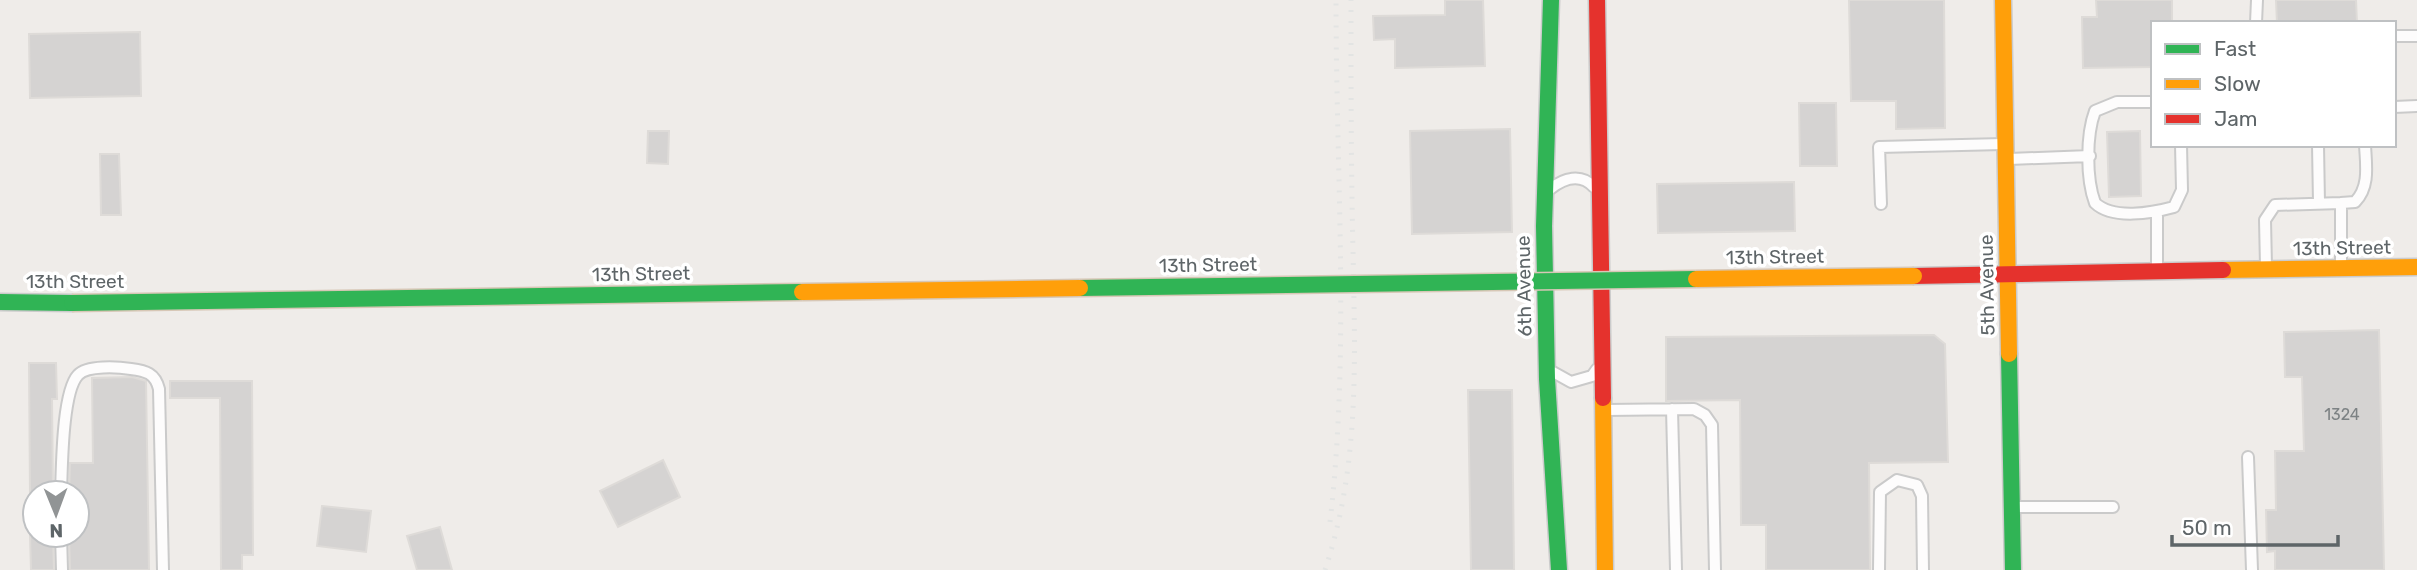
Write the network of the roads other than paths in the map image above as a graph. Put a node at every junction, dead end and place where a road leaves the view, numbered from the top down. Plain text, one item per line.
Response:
1 (1551, 0) edge
2 (1597, 0) edge
3 (2003, 0) edge
4 (2257, 0) edge
5 (2256, 21) edge
6 (2396, 36) edge
7 (2417, 36) edge
8 (2151, 102) edge
9 (2417, 106) edge
10 (2396, 107) edge
11 (2181, 147) edge
12 (2318, 147) edge
13 (2365, 147) edge
14 (2006, 152) junction
15 (2090, 156) junction
16 (1545, 194) junction
17 (1599, 196) junction
18 (2319, 203) junction
19 (2341, 203) junction
20 (1881, 204) dead end
21 (2157, 212) junction
22 (2417, 267) edge
23 (2341, 269) junction
24 (2266, 271) junction
25 (2157, 273) junction
26 (2007, 275) junction
27 (0, 302) edge
28 (1602, 363) junction
29 (1546, 365) junction
30 (1603, 410) junction
31 (1672, 410) junction
32 (2248, 457) dead end
33 (61, 479) edge
34 (2113, 507) dead end
35 (2012, 508) junction
36 (61, 549) edge
37 (62, 570) edge
38 (163, 570) edge
39 (1559, 570) edge
40 (1605, 570) edge
41 (1676, 570) edge
42 (1715, 570) edge
43 (1880, 570) edge
44 (1923, 570) edge
45 (2013, 570) edge
46 (2252, 570) edge

1 - 16 main road, 6th Avenue
2 - 17 main road
3 - 14 main road, 5th Avenue
4 - 5 lane
6 - 7 lane
8 - 15 lane
9 - 10 lane
11 - 21 lane
12 - 18 lane
13 - 19 lane
14 - 15 lane
14 - 20 lane
14 - 26 main road, 5th Avenue
15 - 21 lane
16 - 17 lane
16 - 29 main road, 6th Avenue
17 - 28 main road
18 - 19 lane
18 - 24 lane
19 - 23 lane
21 - 25 lane
22 - 23 main road, 13th Street
23 - 24 main road, 13th Street
24 - 25 main road, 13th Street
25 - 26 main road, 13th Street
26 - 27 main road, 13th Street, bridge
26 - 35 main road, 5th Avenue
28 - 29 lane
28 - 30 main road
29 - 39 main road, 6th Avenue
30 - 31 lane
30 - 40 main road
31 - 41 lane
31 - 42 lane
32 - 46 lane
33 - 38 lane
34 - 35 lane
35 - 45 main road, 5th Avenue
36 - 37 lane
43 - 44 lane

